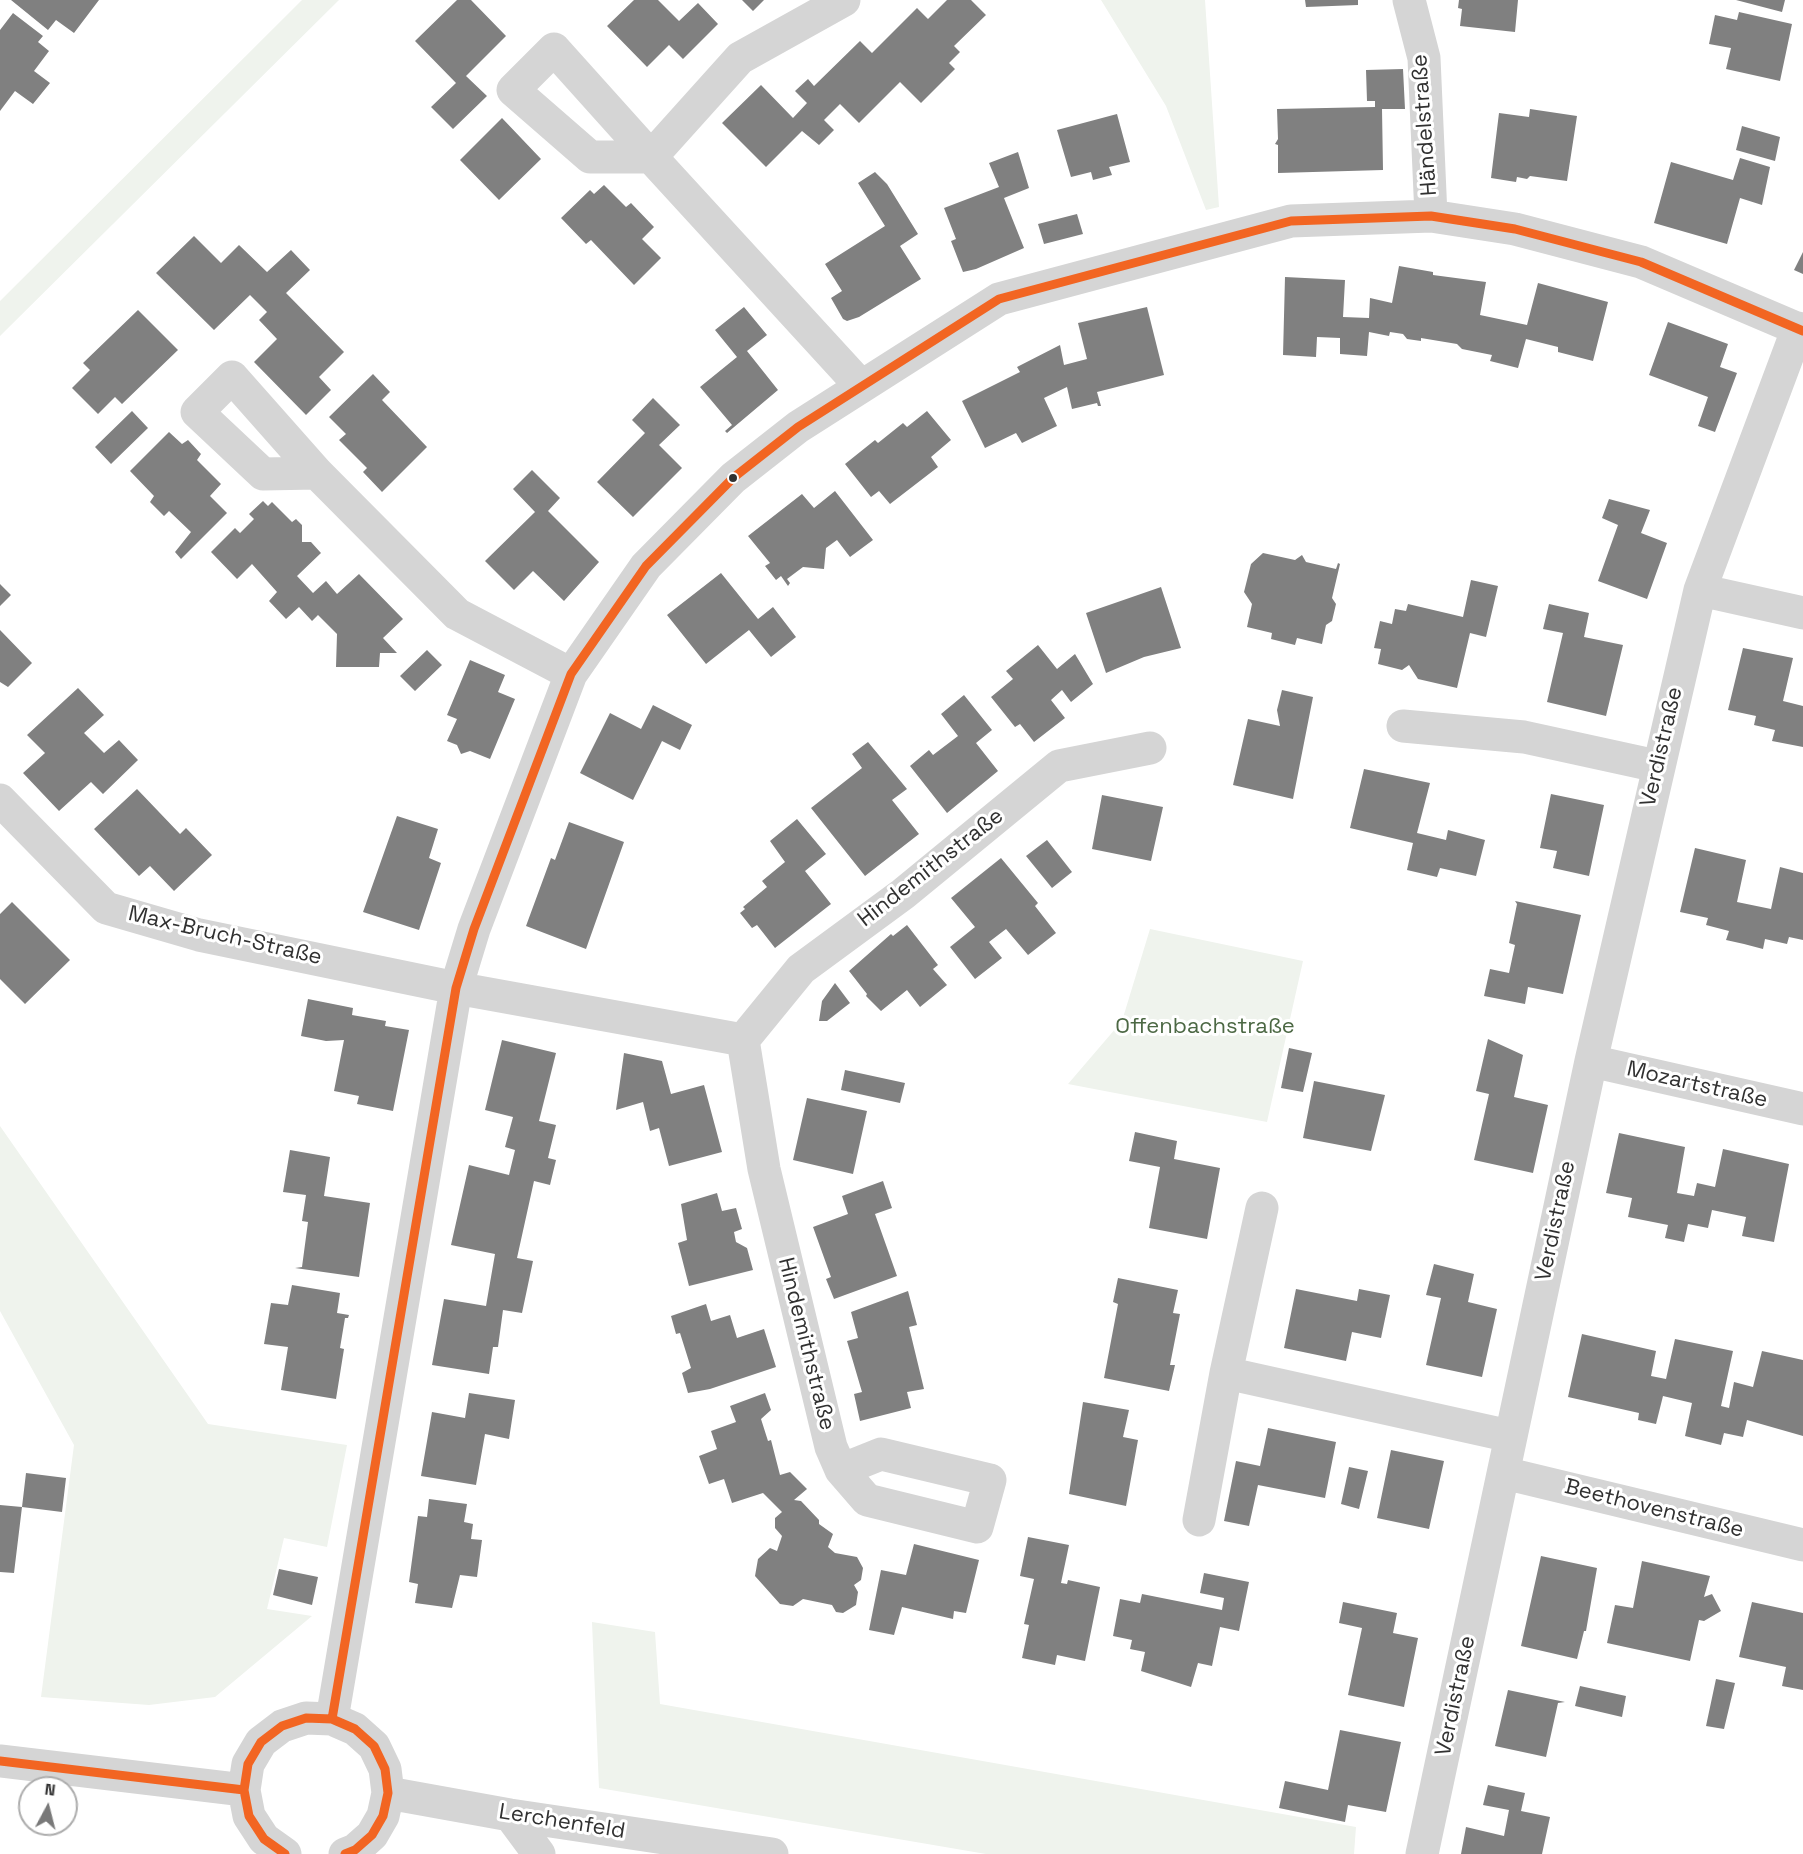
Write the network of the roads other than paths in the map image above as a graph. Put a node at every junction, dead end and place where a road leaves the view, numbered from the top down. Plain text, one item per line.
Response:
1 (844, 0) edge
2 (1408, 0) edge
3 (1431, 216) junction
4 (1801, 330) edge
5 (860, 385) junction
6 (317, 472) dead end
7 (1700, 590) junction
8 (1803, 613) edge
9 (571, 674) junction
10 (1403, 726) dead end
11 (1150, 748) dead end
12 (1657, 766) junction
13 (0, 800) edge
14 (456, 988) junction
15 (743, 1040) junction
16 (1591, 1061) junction
17 (1803, 1109) edge
18 (1262, 1208) dead end
19 (1226, 1374) junction
20 (1510, 1436) junction
21 (841, 1470) dead end
22 (1504, 1473) junction
23 (1199, 1520) dead end
24 (1803, 1545) edge
25 (332, 1719) junction
26 (0, 1761) edge
27 (244, 1790) junction
28 (388, 1793) junction
29 (510, 1815) junction
30 (285, 1854) edge
31 (345, 1854) edge
32 (539, 1854) edge
33 (772, 1854) edge
34 (1422, 1854) edge

1 - 5 street
2 - 3 street, Händelstraße
3 - 4 street
3 - 5 street
4 - 7 street, Verdistraße
5 - 9 street
6 - 9 street
7 - 8 street
7 - 12 street, Verdistraße
9 - 14 street
10 - 12 street
11 - 15 street, Hindemithstraße
12 - 16 street, Verdistraße
13 - 14 street, Max-Bruch-Straße
14 - 15 street
14 - 25 street
15 - 21 street, Hindemithstraße
16 - 17 street, Mozartstraße
16 - 20 street, Verdistraße
18 - 19 street
19 - 20 street
19 - 23 street
20 - 22 street, Verdistraße
22 - 24 street, Beethovenstraße
22 - 34 street, Verdistraße
25 - 27 street
25 - 28 street
26 - 27 street
27 - 30 street
28 - 29 street, Lerchenfeld
28 - 31 street
29 - 32 street
29 - 33 street, Lerchenfeld

